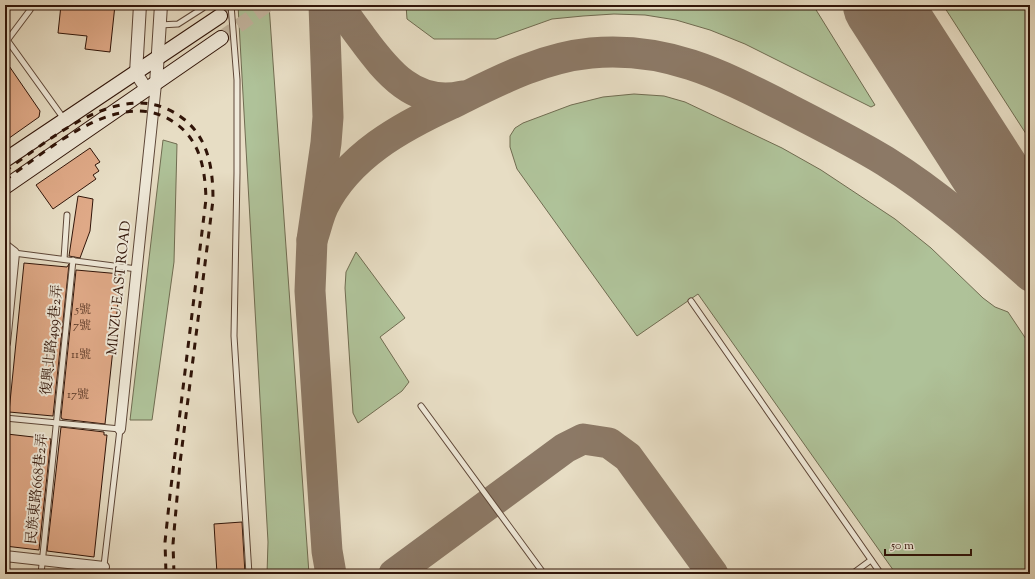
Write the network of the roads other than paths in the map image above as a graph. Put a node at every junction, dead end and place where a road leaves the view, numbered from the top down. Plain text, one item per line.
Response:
1 (32, 5) edge
2 (140, 5) edge
3 (161, 5) edge
4 (231, 5) edge
5 (203, 8) dead end
6 (220, 16) tunnel mouth
7 (159, 25) junction
8 (222, 38) tunnel mouth
9 (6, 40) edge
10 (157, 60) junction
11 (136, 73) junction
12 (151, 87) junction
13 (64, 120) junction
14 (5, 160) edge
15 (5, 187) edge
16 (67, 215) dead end
17 (8, 249) edge
18 (64, 259) junction
19 (73, 260) junction
20 (137, 269) junction
21 (691, 301) dead end
22 (5, 343) edge
23 (421, 406) dead end
24 (5, 418) edge
25 (57, 422) junction
26 (120, 429) junction
27 (5, 556) edge
28 (42, 559) junction
29 (871, 560) junction
30 (104, 570) edge
31 (41, 574) edge
32 (249, 574) edge
33 (544, 574) edge
34 (852, 574) edge
35 (881, 574) edge

1 - 9 lane
2 - 11 street
3 - 7 street, MINZU EAST ROAD
4 - 32 lane
5 - 7 lane
6 - 10 main road
7 - 10 street, MINZU EAST ROAD
8 - 12 main road
9 - 13 lane
10 - 11 main road
10 - 12 street, MINZU EAST ROAD
11 - 12 street
11 - 13 main road
12 - 15 main road
12 - 20 street, MINZU EAST ROAD
13 - 14 main road
16 - 18 lane
17 - 18 lane
17 - 22 street
18 - 19 lane
19 - 20 lane
19 - 25 lane, 復興北路499巷2弄
20 - 26 street, MINZU EAST ROAD
21 - 29 lane
23 - 33 lane
24 - 25 lane
25 - 26 lane
25 - 28 lane, 民族東路668巷2弄
26 - 30 lane, MINZU EAST ROAD
27 - 28 street
28 - 30 street
28 - 31 lane, 民族東路668巷2弄
29 - 34 lane
29 - 35 lane

